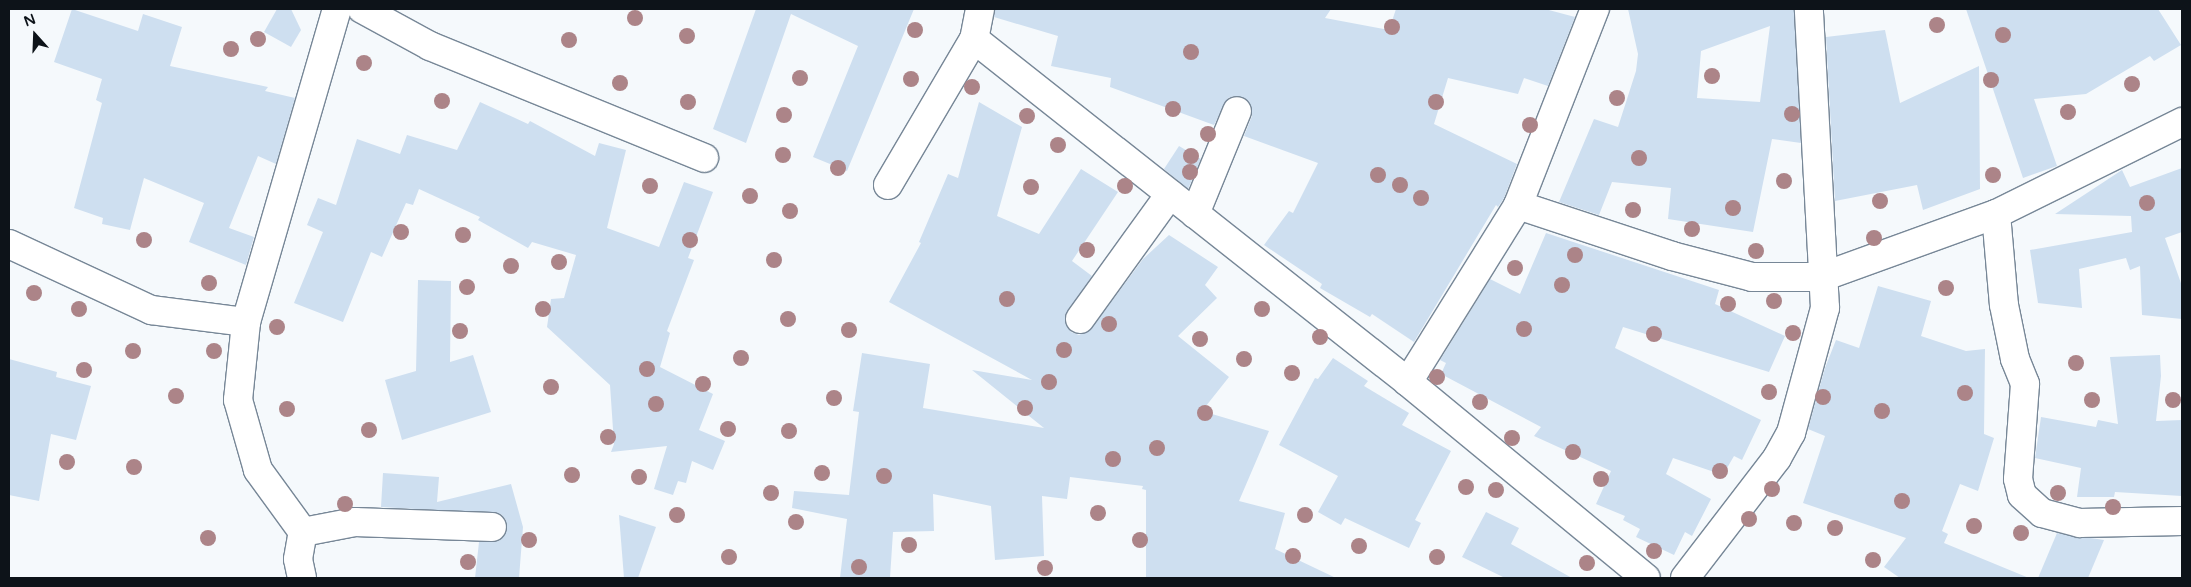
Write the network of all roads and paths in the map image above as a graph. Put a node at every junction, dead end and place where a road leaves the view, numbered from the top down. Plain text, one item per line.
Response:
1 (337, 9) edge
2 (362, 9) edge
3 (980, 9) edge
4 (1595, 9) edge
5 (1809, 9) edge
6 (974, 39) junction
7 (1237, 111) dead end
8 (2182, 122) edge
9 (704, 158) dead end
10 (888, 185) dead end
11 (1170, 194) junction
12 (1518, 205) junction
13 (1195, 214) junction
14 (1996, 214) junction
15 (9, 244) edge
16 (1822, 277) junction
17 (1080, 319) dead end
18 (246, 322) junction
19 (1408, 382) junction
20 (2182, 521) edge
21 (492, 527) dead end
22 (303, 532) junction
23 (302, 578) edge
24 (1646, 578) edge
25 (1685, 578) edge

1 - 18 street
2 - 9 street
3 - 6 street
4 - 12 street
5 - 16 street
6 - 10 street
6 - 11 street
7 - 13 street
8 - 14 street
11 - 13 street
11 - 17 street
12 - 16 street
12 - 19 street
13 - 19 street
14 - 16 street
14 - 20 street
15 - 18 street
16 - 25 street
18 - 22 street
19 - 24 street
21 - 22 street
22 - 23 street

